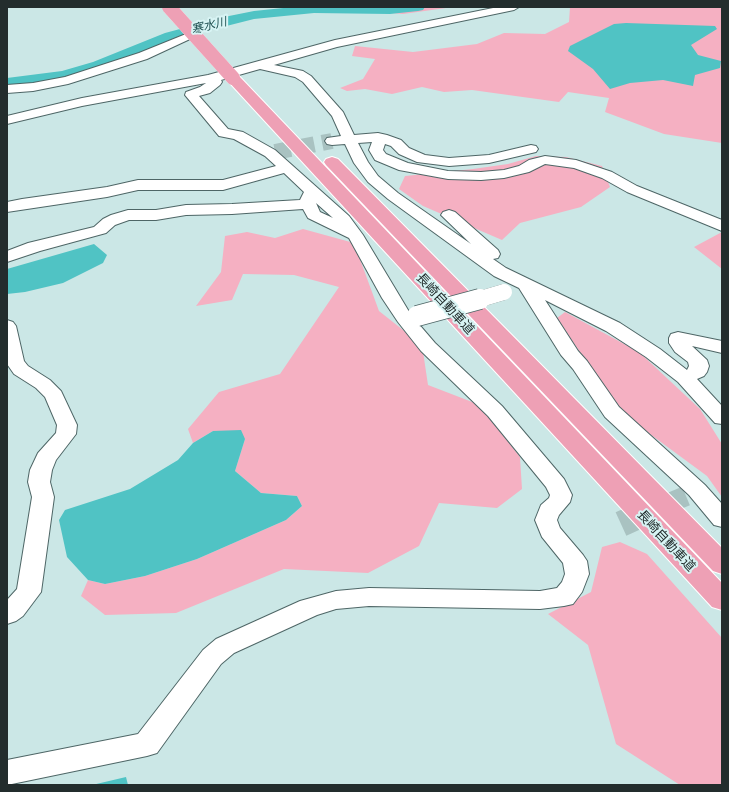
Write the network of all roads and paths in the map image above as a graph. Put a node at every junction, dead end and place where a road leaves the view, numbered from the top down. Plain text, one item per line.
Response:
1 (169, 7) edge
2 (183, 7) edge
3 (514, 7) edge
4 (186, 37) dead end
5 (247, 73) junction
6 (209, 79) junction
7 (7, 89) edge
8 (7, 120) edge
9 (378, 138) junction
10 (349, 139) junction
11 (332, 140) tunnel mouth
12 (531, 150) dead end
13 (286, 168) junction
14 (310, 197) junction
15 (7, 207) edge
16 (449, 215) dead end
17 (722, 226) edge
18 (7, 257) edge
19 (500, 272) junction
20 (525, 284) junction
21 (410, 317) junction
22 (7, 326) edge
23 (722, 347) edge
24 (685, 378) junction
25 (722, 418) edge
26 (722, 519) edge
27 (722, 564) edge
28 (722, 600) edge
29 (7, 614) edge
30 (7, 773) edge

1 - 5 highway, 長崎自動車道, bridge
2 - 5 highway, 長崎自動車道
3 - 5 street
4 - 7 street
5 - 6 street
5 - 10 street
5 - 27 highway, 長崎自動車道
5 - 28 highway, 長崎自動車道
6 - 8 street
6 - 13 street
9 - 10 street
9 - 12 street
9 - 17 street
10 - 11 street
10 - 19 street
13 - 14 street
13 - 15 street
14 - 18 street
14 - 21 street
16 - 19 street
19 - 20 street
20 - 21 street, bridge
20 - 24 street
20 - 26 street
21 - 30 street
22 - 29 street
23 - 24 street
24 - 25 street

